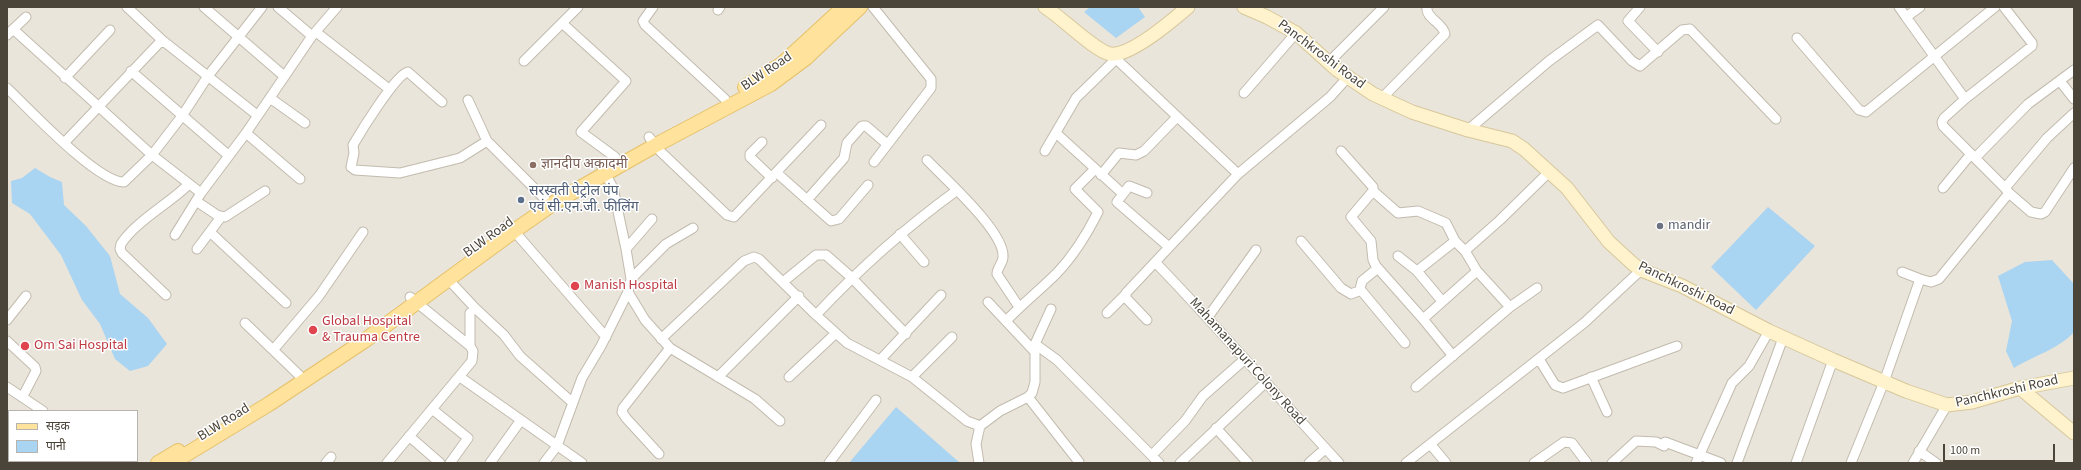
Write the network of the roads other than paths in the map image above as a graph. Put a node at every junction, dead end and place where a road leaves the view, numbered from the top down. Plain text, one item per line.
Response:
1 (127, 7) edge
2 (204, 7) edge
3 (262, 7) edge
4 (278, 7) edge
5 (337, 7) edge
6 (578, 7) edge
7 (653, 7) edge
8 (844, 7) edge
9 (860, 7) edge
10 (873, 7) edge
11 (1045, 7) edge
12 (1188, 7) edge
13 (1244, 7) edge
14 (1384, 7) edge
15 (1427, 7) edge
16 (1640, 7) edge
17 (1899, 7) edge
18 (1920, 7) edge
19 (1995, 7) edge
20 (2004, 7) edge
21 (26, 17) dead end
22 (1906, 17) junction
23 (562, 23) junction
24 (110, 30) dead end
25 (10, 32) edge
26 (1296, 33) junction
27 (314, 34) junction
28 (239, 37) junction
29 (1797, 38) dead end
30 (162, 40) junction
31 (1658, 52) junction
32 (1113, 56) junction
33 (1934, 57) junction
34 (524, 61) dead end
35 (1329, 62) junction
36 (2074, 70) edge
37 (131, 71) junction
38 (208, 76) junction
39 (284, 76) junction
40 (1348, 77) junction
41 (65, 78) junction
42 (2060, 81) junction
43 (389, 90) junction
44 (8, 92) edge
45 (1244, 93) dead end
46 (270, 98) junction
47 (725, 98) junction
48 (1382, 98) junction
49 (1965, 99) junction
50 (468, 100) dead end
51 (2074, 100) edge
52 (442, 102) dead end
53 (98, 107) junction
54 (2074, 113) edge
55 (257, 115) junction
56 (182, 116) junction
57 (1177, 117) junction
58 (1776, 119) dead end
59 (305, 123) dead end
60 (821, 125) dead end
61 (1468, 130) junction
62 (246, 133) junction
63 (1056, 133) junction
64 (487, 141) junction
65 (653, 141) junction
66 (762, 142) dead end
67 (64, 143) junction
68 (887, 144) junction
69 (1045, 151) dead end
70 (1341, 151) dead end
71 (152, 154) junction
72 (228, 155) junction
73 (1973, 156) junction
74 (615, 157) junction
75 (927, 160) dead end
76 (874, 162) dead end
77 (2074, 168) edge
78 (604, 169) junction
79 (1098, 172) junction
80 (1549, 172) junction
81 (1238, 174) junction
82 (774, 176) junction
83 (300, 179) dead end
84 (189, 184) junction
85 (868, 185) dead end
86 (1943, 188) dead end
87 (2007, 190) junction
88 (264, 191) dead end
89 (956, 191) junction
90 (1373, 191) junction
91 (201, 192) junction
92 (1147, 193) dead end
93 (1123, 194) junction
94 (545, 199) junction
95 (807, 200) junction
96 (196, 201) junction
97 (221, 216) junction
98 (652, 219) dead end
99 (511, 228) junction
100 (693, 228) dead end
101 (210, 232) junction
102 (363, 232) dead end
103 (900, 234) junction
104 (175, 235) dead end
105 (1301, 241) dead end
106 (1455, 241) junction
107 (1169, 247) junction
108 (198, 249) dead end
109 (626, 249) junction
110 (1256, 250) dead end
111 (1465, 251) junction
112 (1398, 256) dead end
113 (924, 262) dead end
114 (1155, 262) junction
115 (1378, 268) junction
116 (1641, 270) junction
117 (1417, 271) junction
118 (1477, 271) junction
119 (1902, 272) dead end
120 (852, 277) junction
121 (448, 279) junction
122 (631, 279) junction
123 (1920, 279) junction
124 (783, 282) junction
125 (1537, 288) dead end
126 (1362, 290) junction
127 (628, 292) junction
128 (941, 294) dead end
129 (26, 296) dead end
130 (166, 296) dead end
131 (799, 296) junction
132 (1125, 296) junction
133 (413, 300) junction
134 (1442, 300) junction
135 (988, 302) dead end
136 (286, 303) dead end
137 (1019, 307) junction
138 (1510, 307) junction
139 (1051, 309) dead end
140 (470, 312) dead end
141 (1107, 313) dead end
142 (816, 315) junction
143 (1208, 317) junction
144 (1423, 318) junction
145 (7, 320) edge
146 (1147, 320) dead end
147 (1006, 322) junction
148 (245, 323) dead end
149 (1769, 331) junction
150 (835, 334) junction
151 (906, 334) junction
152 (952, 336) dead end
153 (606, 337) junction
154 (1783, 338) junction
155 (661, 339) junction
156 (7, 341) edge
157 (1405, 343) dead end
158 (470, 346) junction
159 (1677, 346) dead end
160 (1035, 347) junction
161 (670, 348) junction
162 (274, 349) junction
163 (1453, 356) junction
164 (1245, 359) junction
165 (1539, 359) junction
166 (881, 360) junction
167 (1833, 360) junction
168 (299, 375) junction
169 (460, 376) junction
170 (718, 377) junction
171 (789, 377) dead end
172 (912, 377) junction
173 (1591, 378) junction
174 (2074, 378) edge
175 (1884, 382) junction
176 (1265, 383) junction
177 (7, 387) edge
178 (1416, 387) dead end
179 (2020, 388) junction
180 (23, 396) junction
181 (1028, 397) junction
182 (876, 400) dead end
183 (573, 403) junction
184 (1947, 405) junction
185 (432, 409) junction
186 (42, 410) edge
187 (1608, 412) dead end
188 (521, 420) junction
189 (780, 421) dead end
190 (980, 426) junction
191 (1216, 428) junction
192 (2074, 433) edge
193 (409, 436) junction
194 (1431, 445) junction
195 (556, 446) junction
196 (1325, 448) junction
197 (1919, 451) junction
198 (659, 454) dead end
199 (1152, 456) junction
200 (1697, 459) edge
201 (1079, 462) dead end
202 (158, 463) edge
203 (172, 463) edge
204 (387, 463) edge
205 (440, 463) edge
206 (450, 463) edge
207 (490, 463) edge
208 (544, 463) edge
209 (582, 463) edge
210 (829, 463) edge
211 (979, 463) edge
212 (1159, 463) edge
213 (1180, 463) edge
214 (1248, 463) edge
215 (1309, 463) edge
216 (1338, 463) edge
217 (1408, 463) edge
218 (1446, 463) edge
219 (1534, 463) edge
220 (1587, 463) edge
221 (1612, 463) edge
222 (1721, 463) edge
223 (1737, 463) edge
224 (1796, 463) edge
225 (1851, 463) edge
226 (1913, 463) edge
227 (1936, 463) edge

1 - 30 street
2 - 28 street
3 - 28 street
4 - 27 street
5 - 27 street
6 - 23 street
7 - 47 street
8 - 47 main road, BLW Road
9 - 65 main road
10 - 68 street
11 - 32 street
12 - 32 street
13 - 26 street, Panchkroshi Road
14 - 35 street
15 - 48 street
16 - 31 street
17 - 22 street
18 - 22 street
19 - 33 street
20 - 49 street
21 - 25 street
22 - 33 street
23 - 34 street
23 - 74 street
24 - 41 street
25 - 41 street
26 - 35 street, Panchkroshi Road
26 - 45 street
27 - 39 street
27 - 43 street
28 - 38 street
28 - 39 street
29 - 33 street
30 - 37 street
30 - 38 street
31 - 58 street
31 - 61 street
32 - 57 street
32 - 63 street
33 - 49 street
35 - 40 street, Panchkroshi Road
36 - 42 street
37 - 53 street
37 - 56 street
38 - 55 street
38 - 56 street
39 - 46 street
40 - 48 street, Panchkroshi Road
40 - 81 street
41 - 53 street
42 - 51 street
42 - 73 street
43 - 52 street
43 - 64 street
44 - 67 street
46 - 55 street
46 - 59 street
47 - 65 main road, BLW Road
48 - 61 street, Panchkroshi Road
49 - 73 street
50 - 64 street
53 - 67 street
53 - 71 street
54 - 87 street
55 - 62 street
56 - 71 street
56 - 72 street
57 - 79 street
57 - 81 street
60 - 82 street
61 - 80 street, Panchkroshi Road
62 - 72 street
62 - 83 street
63 - 69 street
63 - 79 street
64 - 94 street
65 - 74 main road, BLW Road
65 - 78 main road
65 - 82 street
66 - 82 street
67 - 71 street
68 - 76 street
68 - 95 street
70 - 90 street
71 - 84 street
72 - 91 street
73 - 86 street
73 - 87 street
74 - 78 main road, BLW Road
75 - 89 street
77 - 87 street
78 - 94 main road, BLW Road
78 - 99 main road
78 - 109 street
79 - 93 street
79 - 137 street
80 - 111 street
80 - 116 street, Panchkroshi Road
81 - 107 street
82 - 95 street
84 - 91 street
84 - 130 street
85 - 95 street
87 - 123 street
88 - 97 street
89 - 103 street
89 - 137 street
90 - 106 street
90 - 115 street
91 - 96 street
92 - 93 street
93 - 107 street
94 - 99 main road, BLW Road
96 - 97 street
96 - 104 street
97 - 101 street
98 - 109 street
99 - 121 main road
99 - 133 main road, BLW Road
99 - 153 street
100 - 122 street
101 - 108 street
101 - 136 street
102 - 162 street
103 - 113 street
103 - 120 street
105 - 126 street
106 - 111 street
106 - 117 street
107 - 114 street
109 - 122 street
110 - 143 street
111 - 118 street
112 - 117 street
114 - 132 street
114 - 143 street, Mahamanapuri Colony Road
115 - 126 street
115 - 144 street
116 - 149 street, Panchkroshi Road
116 - 165 street
117 - 134 street
118 - 134 street
118 - 138 street
119 - 123 street
120 - 124 street
120 - 142 street
120 - 151 street
121 - 133 main road
121 - 183 street
122 - 127 street
123 - 175 street
124 - 131 street
124 - 155 street
125 - 138 street
126 - 157 street
127 - 153 street
127 - 155 street
128 - 151 street
129 - 145 street
131 - 142 street
131 - 170 street
132 - 141 street
132 - 146 street
133 - 158 street
133 - 168 main road, BLW Road
133 - 203 main road
134 - 144 street
135 - 147 street
137 - 147 street
138 - 163 street
139 - 160 street
140 - 158 street
142 - 150 street
143 - 164 street, Mahamanapuri Colony Road
144 - 163 street
147 - 160 street
148 - 162 street
149 - 154 street, Panchkroshi Road
149 - 200 street
150 - 166 street
150 - 171 street
151 - 166 street
152 - 172 street
153 - 183 street
154 - 167 street, Panchkroshi Road
154 - 223 street
155 - 161 street
156 - 180 street
158 - 169 street
159 - 173 street
160 - 181 street
160 - 199 street
161 - 170 street
161 - 198 street
162 - 168 street
163 - 178 street
164 - 176 street, Mahamanapuri Colony Road
164 - 199 street
165 - 173 street
165 - 194 street
166 - 172 street
167 - 175 street, Panchkroshi Road
167 - 224 street
168 - 202 main road, BLW Road
169 - 185 street
169 - 188 street
170 - 189 street
172 - 190 street
173 - 187 street
174 - 179 street, Panchkroshi Road
175 - 184 street, Panchkroshi Road
175 - 225 street
176 - 191 street
176 - 196 street, Mahamanapuri Colony Road
177 - 180 street
179 - 184 street, Panchkroshi Road
179 - 192 street
180 - 186 street
181 - 190 street
181 - 201 street
182 - 210 street
183 - 195 street
184 - 197 street
185 - 193 street
185 - 206 street
188 - 195 street
188 - 207 street
190 - 211 street
191 - 213 street
191 - 214 street
193 - 204 street
193 - 205 street
194 - 217 street
194 - 218 street
195 - 208 street
195 - 209 street
196 - 215 street
196 - 216 street, Mahamanapuri Colony Road
197 - 226 street
197 - 227 street
199 - 212 street
200 - 221 street
200 - 222 street
219 - 220 street

